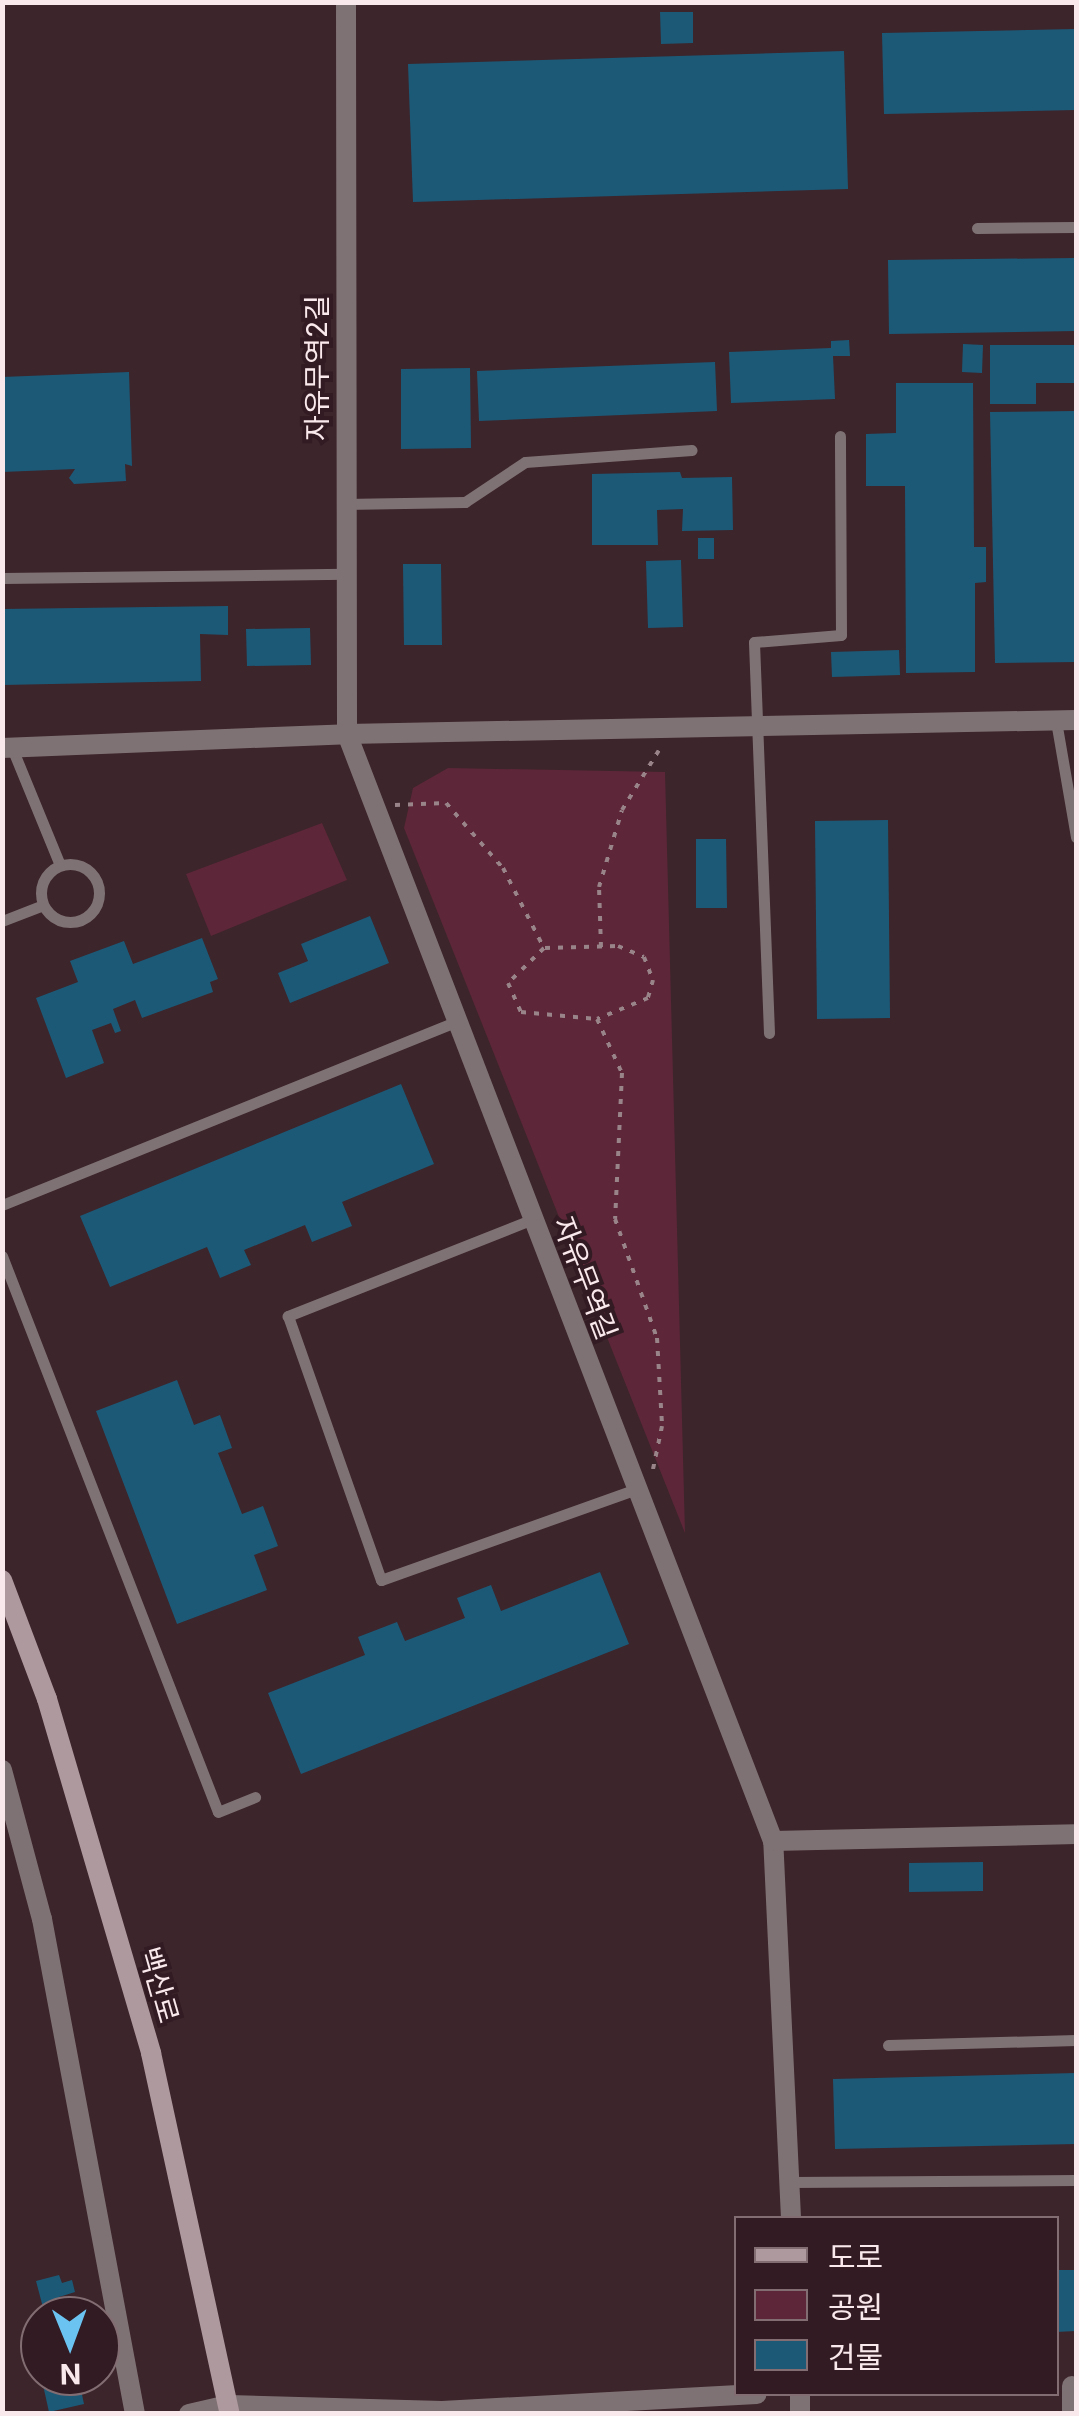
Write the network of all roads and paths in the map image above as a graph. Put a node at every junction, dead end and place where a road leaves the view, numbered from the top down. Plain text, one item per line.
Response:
1 (346, 2) edge
2 (1076, 227) edge
3 (976, 228) dead end
4 (840, 436) dead end
5 (692, 450) dead end
6 (344, 504) junction
7 (345, 574) junction
8 (2, 578) edge
9 (1066, 720) edge
10 (754, 726) junction
11 (672, 728) junction
12 (348, 734) junction
13 (7, 748) edge
14 (375, 806) junction
15 (1076, 838) edge
16 (60, 865) junction
17 (43, 905) junction
18 (2, 921) edge
19 (600, 947) junction
20 (544, 948) junction
21 (597, 1018) junction
22 (457, 1021) junction
23 (768, 1033) dead end
24 (2, 1205) edge
25 (533, 1220) junction
26 (2, 1256) edge
27 (637, 1489) junction
28 (2, 1580) edge
29 (2, 1770) edge
30 (255, 1797) dead end
31 (1076, 1834) edge
32 (773, 1841) junction
33 (1076, 2040) edge
34 (888, 2045) dead end
35 (1076, 2180) edge
36 (790, 2182) junction
37 (791, 2216) edge
38 (1068, 2386) edge
39 (734, 2395) edge
40 (229, 2409) edge
41 (442, 2412) edge
42 (136, 2414) edge
43 (189, 2414) edge
44 (1072, 2414) edge

1 - 6 street, 자유무역2길
2 - 3 lane
4 - 10 lane
5 - 6 lane
6 - 7 street, 자유무역2길
7 - 8 lane
7 - 12 street, 자유무역2길
9 - 10 street
9 - 15 lane
10 - 11 street
10 - 23 lane
11 - 12 street
11 - 19 path
12 - 13 street
12 - 14 street, 자유무역길
13 - 16 lane
14 - 20 path
14 - 22 street, 자유무역길
16 - 17 lane
16 - 17 lane
17 - 18 lane
19 - 20 path
19 - 21 path
20 - 21 path
21 - 27 path
22 - 24 lane
22 - 25 street, 자유무역길
25 - 27 street, 자유무역길
25 - 27 lane
26 - 30 lane
27 - 32 street, 자유무역길
28 - 40 main road, 백산로
29 - 42 street
31 - 32 street
32 - 36 street, 자유무역길
33 - 34 lane
35 - 36 lane
36 - 37 street, 자유무역길
38 - 44 street
39 - 41 street
40 - 41 street
40 - 43 street

